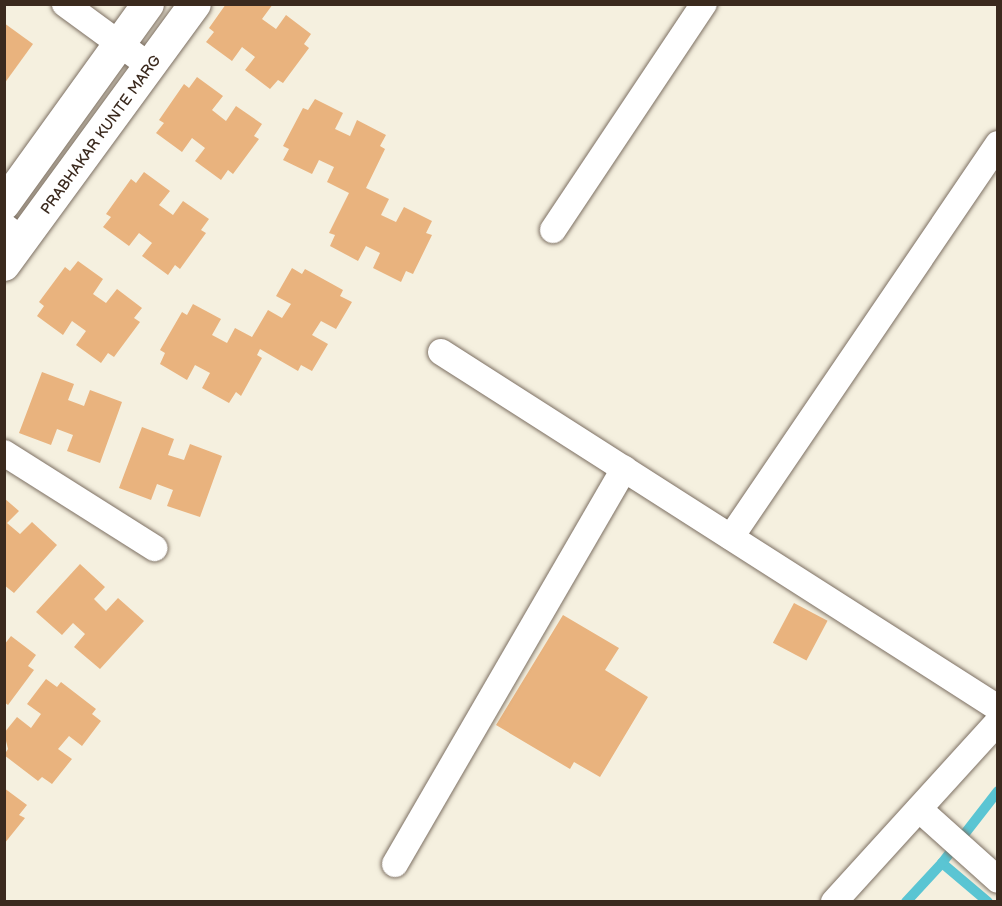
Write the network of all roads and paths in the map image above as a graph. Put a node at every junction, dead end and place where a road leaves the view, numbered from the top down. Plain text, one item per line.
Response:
1 (65, 4) edge
2 (148, 4) edge
3 (195, 4) edge
4 (704, 4) edge
5 (120, 43) junction
6 (151, 67) junction
7 (998, 144) edge
8 (4, 204) edge
9 (553, 230) dead end
10 (14, 234) edge
11 (4, 265) edge
12 (441, 352) dead end
13 (4, 453) edge
14 (624, 469) junction
15 (731, 537) junction
16 (154, 548) dead end
17 (998, 708) edge
18 (998, 722) edge
19 (919, 809) junction
20 (395, 864) dead end
21 (998, 880) edge
22 (834, 902) edge

1 - 5 street
2 - 5 street
3 - 6 street, PRABHAKAR KUNTE MARG
4 - 9 street
5 - 6 street
5 - 8 street
6 - 10 street, PRABHAKAR KUNTE MARG
7 - 15 street
10 - 11 street, PRABHAKAR KUNTE MARG
12 - 14 street
13 - 16 street
14 - 15 street
14 - 20 street
15 - 17 street
18 - 19 street
19 - 21 street
19 - 22 street

